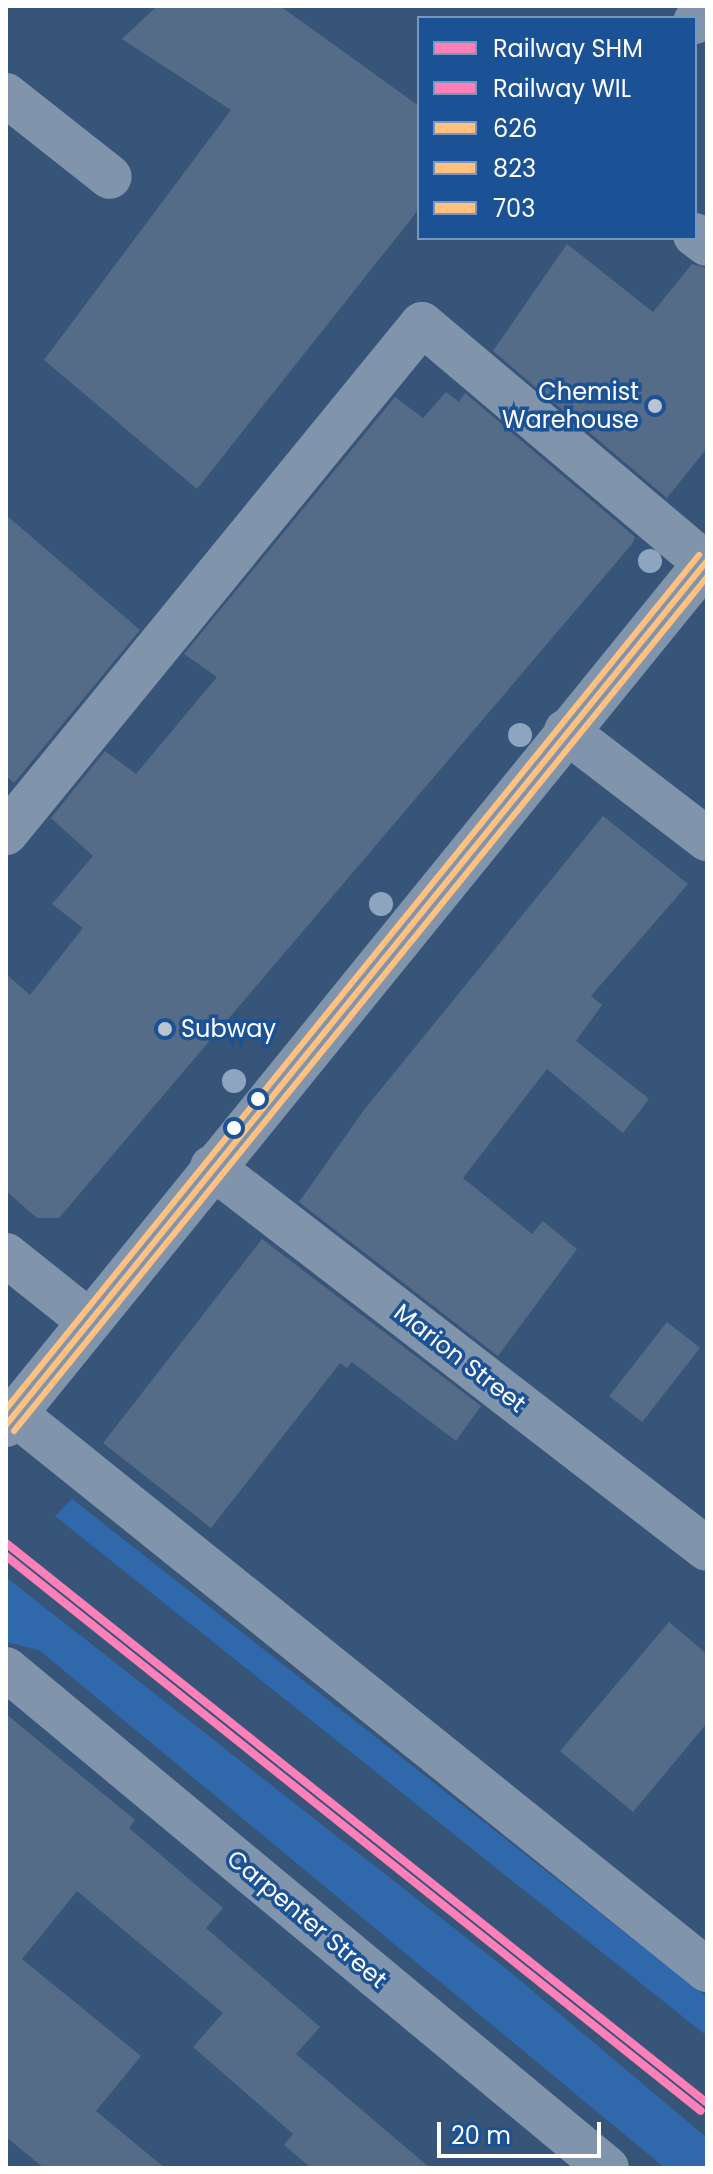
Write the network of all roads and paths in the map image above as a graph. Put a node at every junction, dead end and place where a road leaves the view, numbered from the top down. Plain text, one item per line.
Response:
1 (6, 95) edge
2 (110, 177) dead end
3 (706, 562) edge
4 (566, 731) junction
5 (6, 833) edge
6 (707, 839) edge
7 (212, 1167) junction
8 (6, 1255) edge
9 (89, 1321) junction
10 (10, 1420) edge
11 (707, 1549) edge
12 (6, 1669) edge
13 (707, 1970) edge
14 (607, 2168) edge

1 - 2 street
3 - 4 street
3 - 5 street
4 - 6 street
4 - 7 street
7 - 9 street
7 - 11 street, Marion Street
8 - 9 street
9 - 10 street
10 - 13 street
12 - 14 street, Carpenter Street

